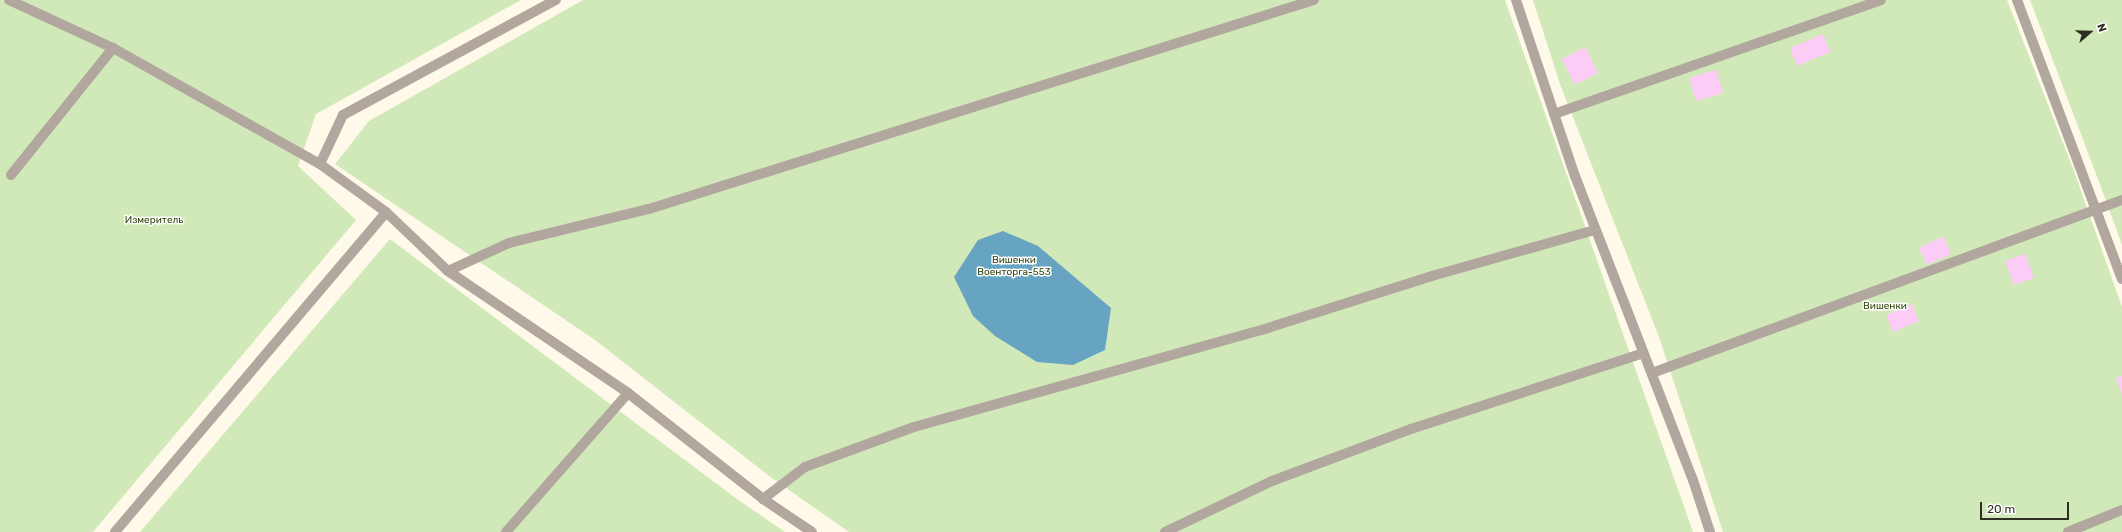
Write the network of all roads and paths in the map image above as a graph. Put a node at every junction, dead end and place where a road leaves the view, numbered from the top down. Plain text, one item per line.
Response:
1 (9, 0) edge
2 (556, 0) edge
3 (1314, 0) edge
4 (1516, 0) edge
5 (1882, 0) edge
6 (2017, 0) edge
7 (113, 48) junction
8 (1554, 114) junction
9 (320, 164) junction
10 (11, 175) dead end
11 (2122, 200) edge
12 (2097, 210) junction
13 (386, 212) junction
14 (1595, 230) junction
15 (448, 271) junction
16 (2122, 279) edge
17 (1643, 353) junction
18 (1652, 372) junction
19 (628, 393) junction
20 (763, 499) junction
21 (2122, 510) edge
22 (115, 532) edge
23 (506, 532) edge
24 (812, 532) edge
25 (1165, 532) edge
26 (1710, 532) edge
27 (2068, 532) edge

1 - 7 lane
2 - 9 lane
3 - 15 lane
4 - 8 lane
5 - 8 lane
6 - 12 lane
7 - 9 lane
7 - 10 lane
8 - 14 lane
9 - 13 lane
11 - 12 lane
12 - 16 lane
12 - 18 lane
13 - 15 lane
13 - 22 lane
14 - 17 lane
14 - 20 lane
15 - 19 lane
17 - 18 lane
17 - 25 lane
18 - 26 lane
19 - 20 lane
19 - 23 lane
20 - 24 lane
21 - 27 lane

